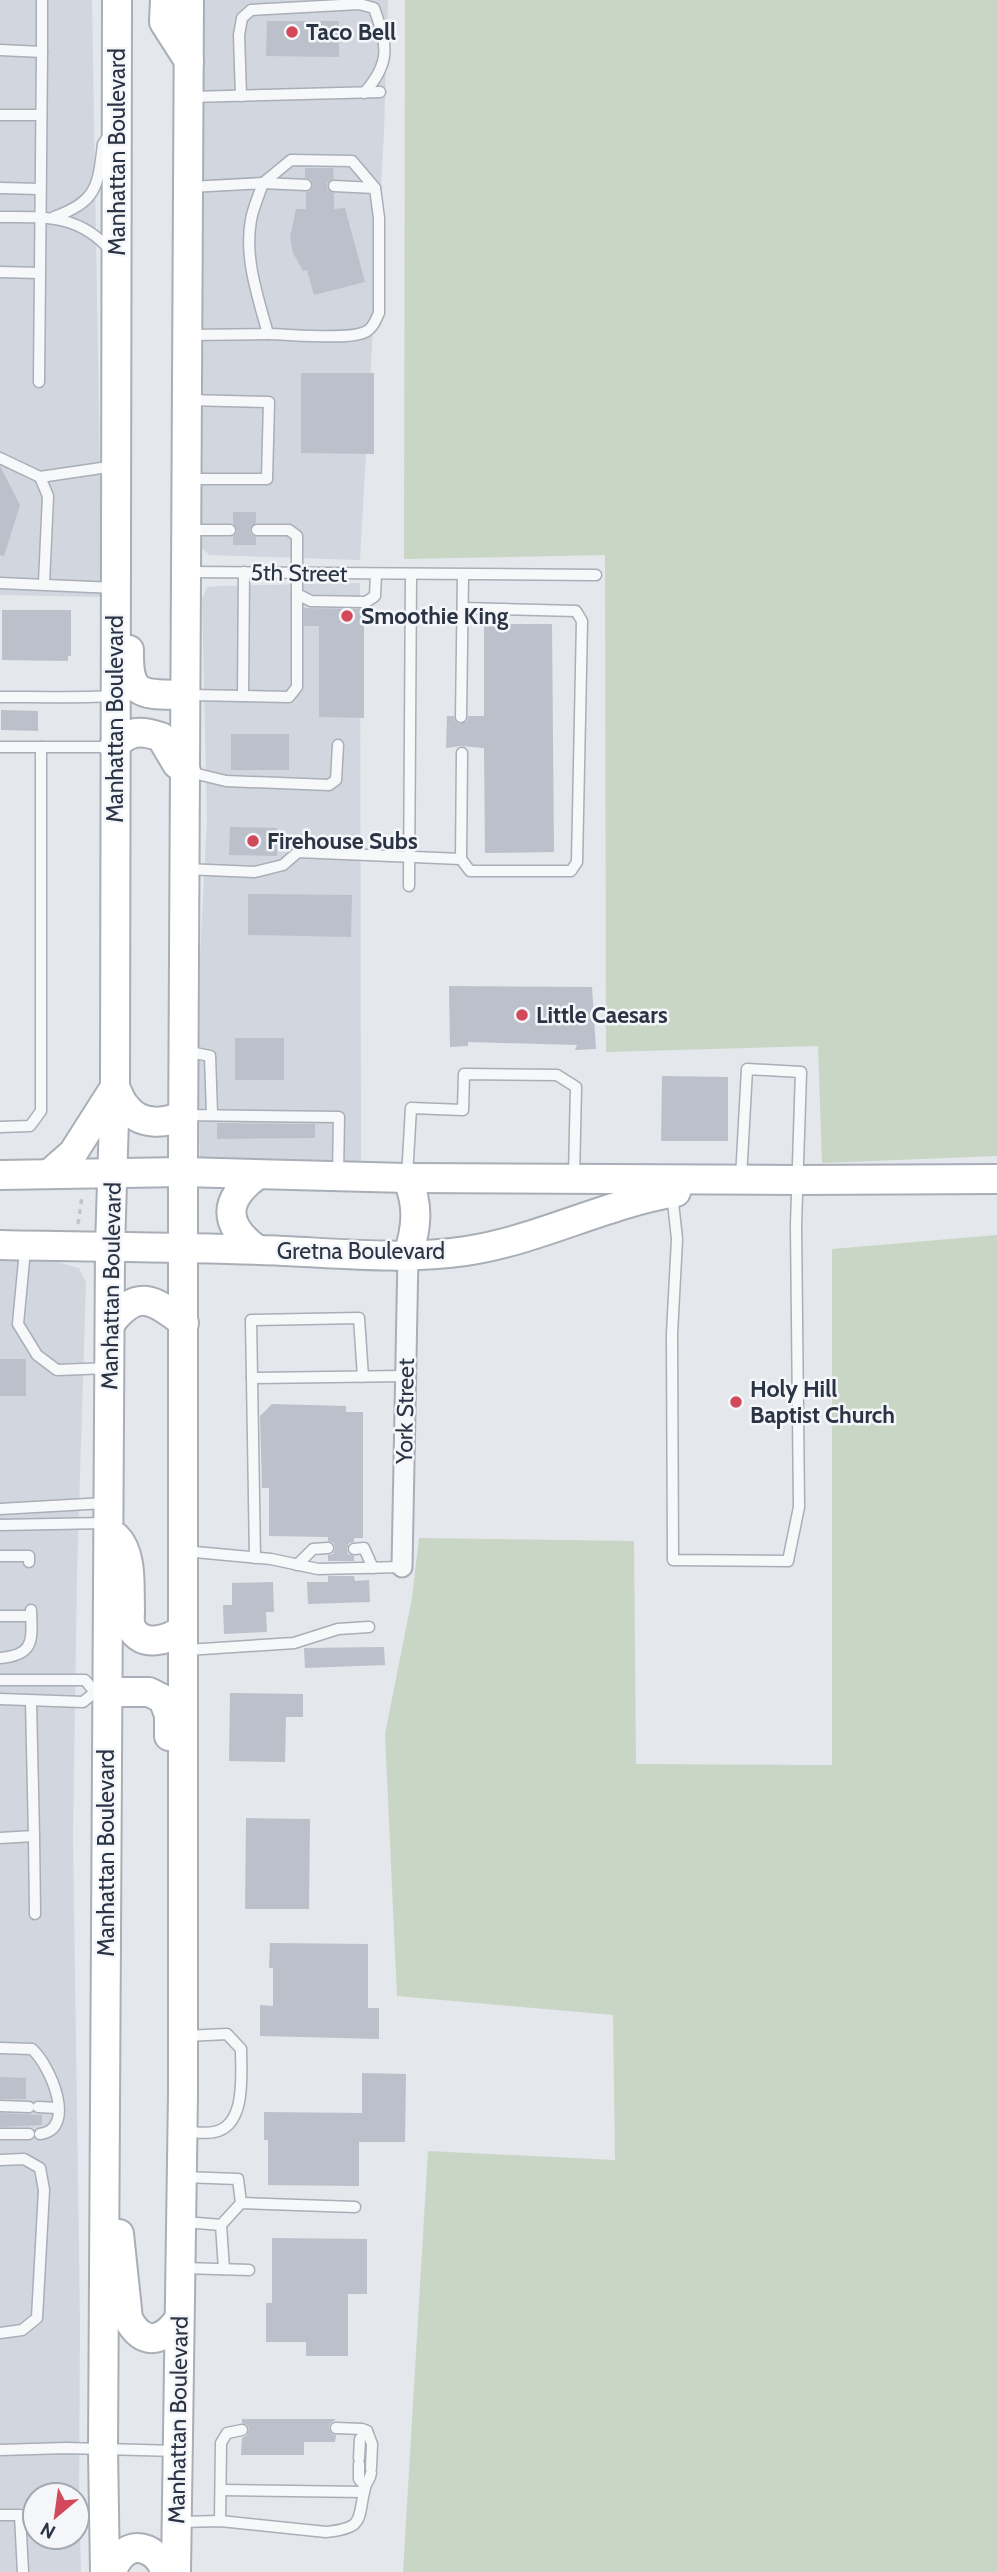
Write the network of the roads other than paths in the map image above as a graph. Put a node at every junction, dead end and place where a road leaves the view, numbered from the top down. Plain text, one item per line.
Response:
1 (42, 0) edge
2 (117, 0) edge
3 (165, 0) edge
4 (189, 0) edge
5 (375, 4) edge
6 (251, 5) edge
7 (0, 50) edge
8 (42, 52) junction
9 (189, 61) junction
10 (380, 92) dead end
11 (364, 93) junction
12 (241, 96) junction
13 (189, 97) junction
14 (0, 115) edge
15 (41, 115) junction
16 (117, 126) junction
17 (263, 183) junction
18 (306, 185) dead end
19 (334, 186) dead end
20 (189, 187) junction
21 (0, 188) edge
22 (375, 188) junction
23 (40, 189) junction
24 (0, 217) edge
25 (39, 217) junction
26 (53, 217) junction
27 (116, 257) junction
28 (0, 272) edge
29 (40, 273) junction
30 (268, 334) junction
31 (189, 335) junction
32 (39, 382) dead end
33 (187, 400) junction
34 (0, 458) edge
35 (116, 466) junction
36 (40, 477) junction
37 (187, 479) junction
38 (187, 530) junction
39 (230, 530) dead end
40 (257, 530) dead end
41 (187, 572) junction
42 (244, 572) junction
43 (297, 573) junction
44 (376, 574) junction
45 (411, 574) junction
46 (463, 575) junction
47 (596, 575) dead end
48 (0, 583) edge
49 (44, 583) junction
50 (116, 588) junction
51 (297, 594) junction
52 (463, 608) junction
53 (186, 695) junction
54 (115, 696) junction
55 (243, 696) junction
56 (0, 697) edge
57 (461, 717) dead end
58 (338, 745) dead end
59 (0, 747) edge
60 (41, 747) junction
61 (114, 747) junction
62 (462, 753) dead end
63 (186, 771) junction
64 (409, 857) junction
65 (461, 859) junction
66 (185, 869) junction
67 (409, 886) dead end
68 (184, 1051) junction
69 (115, 1087) junction
70 (212, 1114) junction
71 (184, 1115) junction
72 (0, 1127) edge
73 (183, 1172) junction
74 (112, 1173) junction
75 (49, 1174) junction
76 (0, 1175) edge
77 (257, 1175) junction
78 (338, 1177) junction
79 (407, 1178) junction
80 (574, 1179) junction
81 (997, 1179) edge
82 (741, 1180) junction
83 (797, 1180) junction
84 (672, 1193) junction
85 (13, 1245) edge
86 (110, 1247) junction
87 (184, 1249) junction
88 (256, 1250) junction
89 (408, 1255) junction
90 (184, 1323) junction
91 (110, 1324) junction
92 (110, 1368) junction
93 (406, 1376) junction
94 (363, 1377) junction
95 (252, 1378) junction
96 (0, 1509) edge
97 (109, 1518) junction
98 (0, 1525) edge
99 (328, 1548) dead end
100 (354, 1549) dead end
101 (183, 1551) junction
102 (0, 1556) edge
103 (255, 1558) junction
104 (29, 1562) dead end
105 (297, 1565) junction
106 (402, 1567) joint
107 (373, 1568) junction
108 (0, 1616) edge
109 (369, 1627) dead end
110 (183, 1639) junction
111 (0, 1658) edge
112 (0, 1680) edge
113 (101, 1692) junction
114 (0, 1699) edge
115 (31, 1701) junction
116 (181, 1833) junction
117 (34, 1836) junction
118 (0, 1838) edge
119 (35, 1913) dead end
120 (182, 2036) junction
121 (0, 2048) edge
122 (0, 2106) edge
123 (58, 2108) junction
124 (182, 2132) junction
125 (0, 2134) edge
126 (0, 2160) edge
127 (181, 2177) junction
128 (241, 2203) junction
129 (355, 2207) dead end
130 (104, 2216) junction
131 (181, 2221) junction
132 (221, 2225) junction
133 (180, 2267) junction
134 (224, 2269) junction
135 (249, 2270) dead end
136 (179, 2319) junction
137 (0, 2333) edge
138 (336, 2428) dead end
139 (242, 2430) dead end
140 (367, 2431) junction
141 (0, 2450) edge
142 (103, 2450) junction
143 (177, 2451) junction
144 (365, 2489) junction
145 (221, 2490) junction
146 (0, 2515) edge
147 (220, 2521) junction
148 (176, 2522) junction
149 (23, 2572) edge
150 (105, 2572) edge
151 (111, 2572) edge
152 (165, 2572) edge
153 (176, 2572) edge

1 - 8 lane
2 - 16 street, Manhattan Boulevard
3 - 9 street
4 - 9 street, Manhattan Boulevard
5 - 6 lane
5 - 11 lane
6 - 12 lane
7 - 8 lane
8 - 15 lane
9 - 13 street, Manhattan Boulevard
10 - 11 lane
11 - 12 lane
12 - 13 lane
13 - 20 street, Manhattan Boulevard
14 - 15 lane
15 - 23 lane
16 - 26 lane
16 - 27 street, Manhattan Boulevard
17 - 18 lane
17 - 20 lane
17 - 22 lane
17 - 30 lane
19 - 22 lane
20 - 31 street, Manhattan Boulevard
21 - 23 lane
22 - 30 lane
23 - 25 lane
24 - 25 lane
25 - 26 lane
25 - 29 lane
26 - 27 lane
27 - 35 street, Manhattan Boulevard
28 - 29 lane
29 - 32 lane
30 - 31 lane
31 - 33 street, Manhattan Boulevard
33 - 37 street, Manhattan Boulevard
33 - 37 lane
34 - 36 lane
35 - 36 lane
35 - 50 street, Manhattan Boulevard
36 - 49 lane
37 - 38 street, Manhattan Boulevard
38 - 39 lane
38 - 41 street, Manhattan Boulevard
40 - 43 lane
41 - 42 lane, 5th Street
41 - 53 street, Manhattan Boulevard
42 - 43 lane, 5th Street
42 - 55 lane
43 - 44 lane, 5th Street
43 - 51 lane
44 - 45 lane, 5th Street
44 - 51 lane
45 - 46 lane, 5th Street
45 - 64 lane
46 - 47 lane, 5th Street
46 - 52 lane
48 - 49 lane
49 - 50 lane
50 - 53 street
50 - 54 street, Manhattan Boulevard
51 - 55 lane
52 - 57 lane
52 - 65 lane
53 - 55 lane
53 - 63 street, Manhattan Boulevard
54 - 56 lane
54 - 61 street, Manhattan Boulevard
58 - 63 lane
59 - 60 lane
60 - 61 lane
60 - 72 lane
61 - 63 street
61 - 69 street, Manhattan Boulevard
62 - 65 lane
63 - 66 street, Manhattan Boulevard
64 - 65 lane
64 - 66 lane
64 - 67 lane
66 - 68 street, Manhattan Boulevard
68 - 70 lane
68 - 71 street, Manhattan Boulevard
69 - 71 street
69 - 74 street, Manhattan Boulevard
69 - 75 street
70 - 71 lane
70 - 78 lane
71 - 73 street, Manhattan Boulevard
73 - 74 street, Gretna Boulevard
73 - 77 street, Gretna Boulevard
73 - 87 street, Manhattan Boulevard
74 - 75 street, Gretna Boulevard
74 - 86 street, Manhattan Boulevard
75 - 76 street, Gretna Boulevard
77 - 78 street, Gretna Boulevard
77 - 88 street
78 - 79 street, Gretna Boulevard
79 - 80 street, Gretna Boulevard
79 - 80 lane
79 - 89 street
80 - 82 street, Gretna Boulevard
81 - 83 street, Gretna Boulevard
82 - 83 street, Gretna Boulevard
82 - 83 lane
83 - 84 street, Gretna Boulevard
83 - 84 lane
84 - 89 street, Gretna Boulevard
85 - 86 street, Gretna Boulevard
85 - 92 lane
86 - 87 street, Gretna Boulevard
86 - 91 street, Manhattan Boulevard
87 - 88 street, Gretna Boulevard
87 - 90 street, Manhattan Boulevard
88 - 89 street, Gretna Boulevard
89 - 93 street, York Street
90 - 91 street
90 - 101 street, Manhattan Boulevard
91 - 92 street, Manhattan Boulevard
92 - 97 street, Manhattan Boulevard
93 - 94 lane
93 - 106 street, York Street
94 - 95 lane
94 - 95 lane
95 - 103 lane
96 - 97 lane
97 - 98 lane
97 - 110 street
97 - 113 street, Manhattan Boulevard
99 - 105 lane
100 - 107 lane
101 - 103 lane
101 - 110 street, Manhattan Boulevard
102 - 104 lane
103 - 105 lane
105 - 107 lane
106 - 107 lane
108 - 111 lane
109 - 110 lane
110 - 116 street, Manhattan Boulevard
112 - 113 lane
113 - 115 lane
113 - 116 street
113 - 130 street, Manhattan Boulevard
114 - 115 lane
115 - 117 lane
116 - 120 street, Manhattan Boulevard
117 - 118 lane
117 - 119 lane
120 - 124 street, Manhattan Boulevard
120 - 124 lane
121 - 123 lane
122 - 123 lane
123 - 125 lane
124 - 127 street, Manhattan Boulevard
126 - 137 lane
127 - 128 lane
127 - 131 street, Manhattan Boulevard
128 - 129 lane
128 - 132 lane
130 - 136 street
130 - 142 street, Manhattan Boulevard
131 - 132 lane
131 - 133 street, Manhattan Boulevard
132 - 134 lane
133 - 134 lane
133 - 136 street, Manhattan Boulevard
134 - 135 lane
136 - 143 street, Manhattan Boulevard
138 - 140 lane
139 - 145 lane
140 - 144 lane
140 - 144 lane
141 - 142 lane
142 - 143 lane
142 - 150 street, Manhattan Boulevard
143 - 148 street, Manhattan Boulevard
144 - 145 lane
144 - 147 lane
145 - 147 lane
146 - 149 lane
147 - 148 lane
148 - 153 street, Manhattan Boulevard
151 - 152 street

